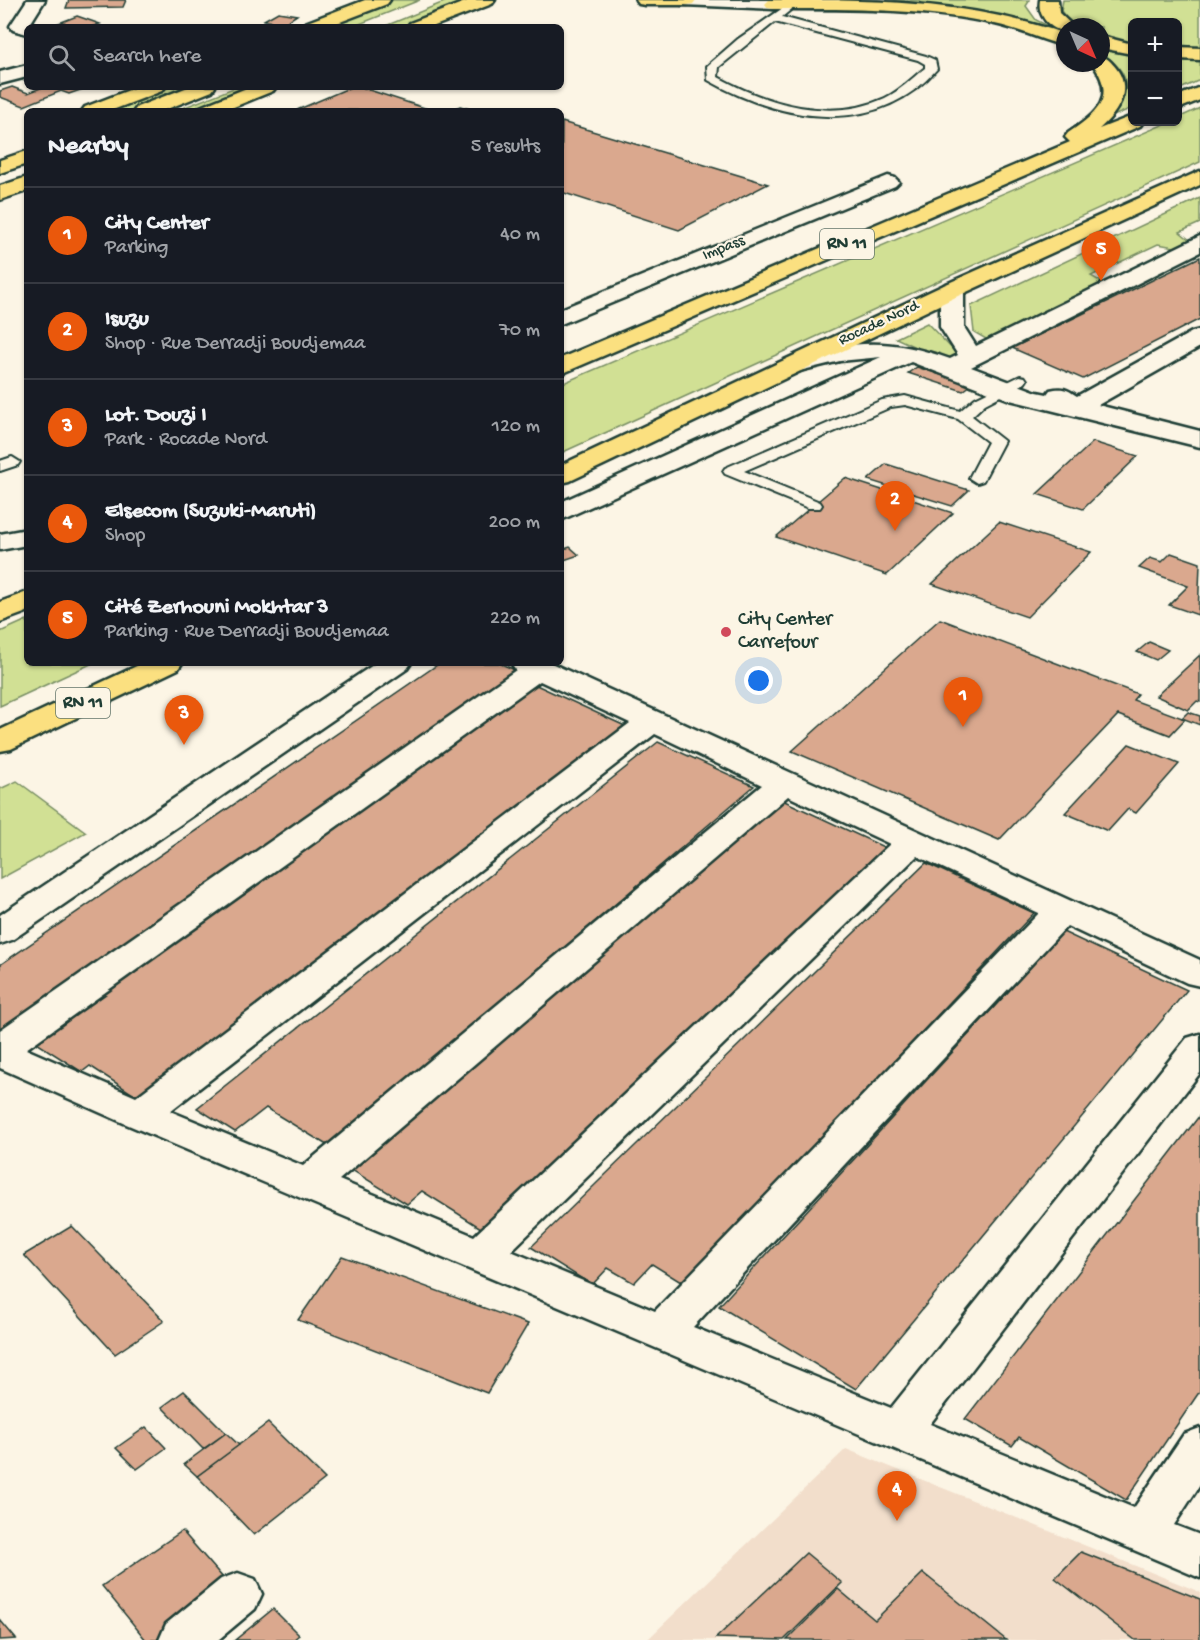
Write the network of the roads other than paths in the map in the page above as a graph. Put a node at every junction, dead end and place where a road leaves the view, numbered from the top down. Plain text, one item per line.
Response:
1 (36, 0) edge
2 (381, 0) edge
3 (440, 0) edge
4 (486, 0) edge
5 (502, 0) edge
6 (645, 0) edge
7 (685, 0) edge
8 (831, 0) edge
9 (1049, 0) edge
10 (456, 11) junction
11 (774, 11) junction
12 (1056, 19) edge
13 (319, 24) edge
14 (368, 24) edge
15 (424, 24) edge
16 (24, 28) edge
17 (1056, 37) edge
18 (1110, 44) edge
19 (1128, 48) edge
20 (1182, 53) edge
21 (1200, 54) edge
22 (24, 71) edge
23 (1110, 72) edge
24 (0, 78) edge
25 (147, 90) edge
26 (197, 90) edge
27 (212, 90) edge
28 (259, 90) edge
29 (1200, 93) edge
30 (1182, 101) edge
31 (100, 108) edge
32 (152, 108) edge
33 (168, 108) edge
34 (214, 108) edge
35 (1128, 124) edge
36 (24, 151) edge
37 (13, 165) edge
38 (1030, 166) junction
39 (1200, 177) edge
40 (888, 182) dead end
41 (24, 184) edge
42 (0, 194) edge
43 (1200, 243) edge
44 (951, 290) junction
45 (564, 316) edge
46 (1200, 337) edge
47 (906, 355) junction
48 (962, 363) junction
49 (791, 366) junction
50 (564, 367) edge
51 (1010, 384) junction
52 (1076, 407) junction
53 (963, 416) junction
54 (1200, 439) edge
55 (564, 474) edge
56 (977, 478) dead end
57 (814, 504) dead end
58 (564, 511) edge
59 (24, 538) edge
60 (0, 542) edge
61 (24, 602) edge
62 (0, 613) edge
63 (161, 666) edge
64 (392, 666) edge
65 (531, 666) edge
66 (651, 722) junction
67 (0, 742) edge
68 (784, 783) junction
69 (912, 842) junction
70 (1062, 910) junction
71 (0, 932) edge
72 (1200, 974) edge
73 (1200, 1047) edge
74 (0, 1051) edge
75 (140, 1114) junction
76 (308, 1184) junction
77 (480, 1256) junction
78 (662, 1332) junction
79 (898, 1431) junction
80 (1200, 1447) edge
81 (1143, 1534) junction
82 (1200, 1557) edge
83 (238, 1594) dead end
84 (183, 1640) edge

1 - 16 street
2 - 13 highway
3 - 14 highway
4 - 10 highway
5 - 10 highway
6 - 7 highway
7 - 11 street
8 - 11 street
9 - 12 highway
10 - 15 highway
11 - 11 lane
11 - 17 highway
18 - 19 highway
20 - 21 highway
22 - 24 street
23 - 38 highway
25 - 31 highway
26 - 32 highway
27 - 33 highway
28 - 34 highway
29 - 30 highway
35 - 38 highway, RN 11
36 - 37 highway
38 - 50 highway, RN 11
39 - 44 highway, Rocade Nord
40 - 45 street, Impass
41 - 42 highway
43 - 48 street
44 - 48 street
44 - 49 highway, Rocade Nord
46 - 52 street
47 - 48 street
47 - 49 street
47 - 58 street
48 - 51 street
49 - 55 highway, Rocade Nord
51 - 52 street
51 - 53 lane
52 - 54 street
53 - 56 lane
53 - 57 lane
59 - 60 street
61 - 62 highway
63 - 67 highway, RN 11
64 - 71 street
65 - 66 street
65 - 74 street
66 - 68 street
66 - 75 street
68 - 69 street
68 - 76 street
69 - 70 street
69 - 77 street
70 - 72 street
70 - 78 street
73 - 79 street
74 - 75 street
75 - 76 street
76 - 77 street
77 - 78 street
78 - 79 street
79 - 81 street
80 - 81 street
81 - 82 street
83 - 84 street

